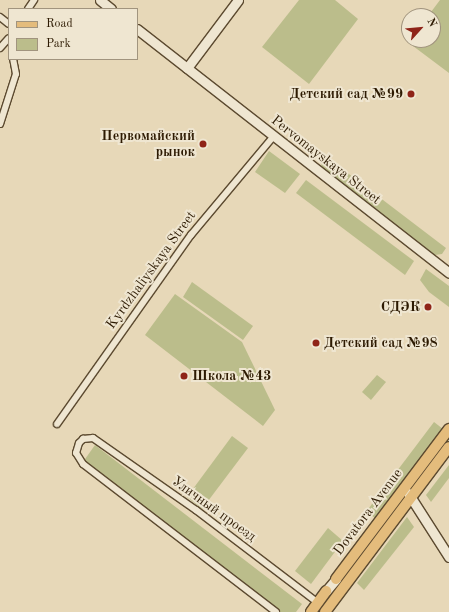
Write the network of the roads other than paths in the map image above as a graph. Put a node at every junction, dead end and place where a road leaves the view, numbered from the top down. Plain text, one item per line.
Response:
1 (100, 0) edge
2 (238, 0) edge
3 (110, 8) edge
4 (138, 30) edge
5 (13, 60) edge
6 (187, 68) junction
7 (0, 124) edge
8 (273, 137) junction
9 (449, 273) edge
10 (57, 424) dead end
11 (449, 429) edge
12 (449, 447) edge
13 (404, 488) junction
14 (411, 498) junction
15 (449, 557) edge
16 (336, 579) joint
17 (326, 591) joint
18 (318, 603) junction
19 (276, 612) edge
20 (311, 612) edge
21 (325, 612) edge

1 - 3 street
2 - 6 street
4 - 6 street, Pervomayskaya Street
5 - 7 street
6 - 8 street, Pervomayskaya Street
8 - 9 street, Pervomayskaya Street
8 - 10 street, Kyrdzhaliyskaya Street
11 - 13 main road, Dovatora Avenue
12 - 14 main road, Dovatora Avenue
13 - 14 street
13 - 16 main road, Dovatora Avenue
14 - 15 street
14 - 21 main road, Dovatora Avenue
16 - 17 street, Dovatora Avenue
17 - 18 main road, Dovatora Avenue
18 - 19 street, Уличный проезд
18 - 20 main road, Dovatora Avenue

